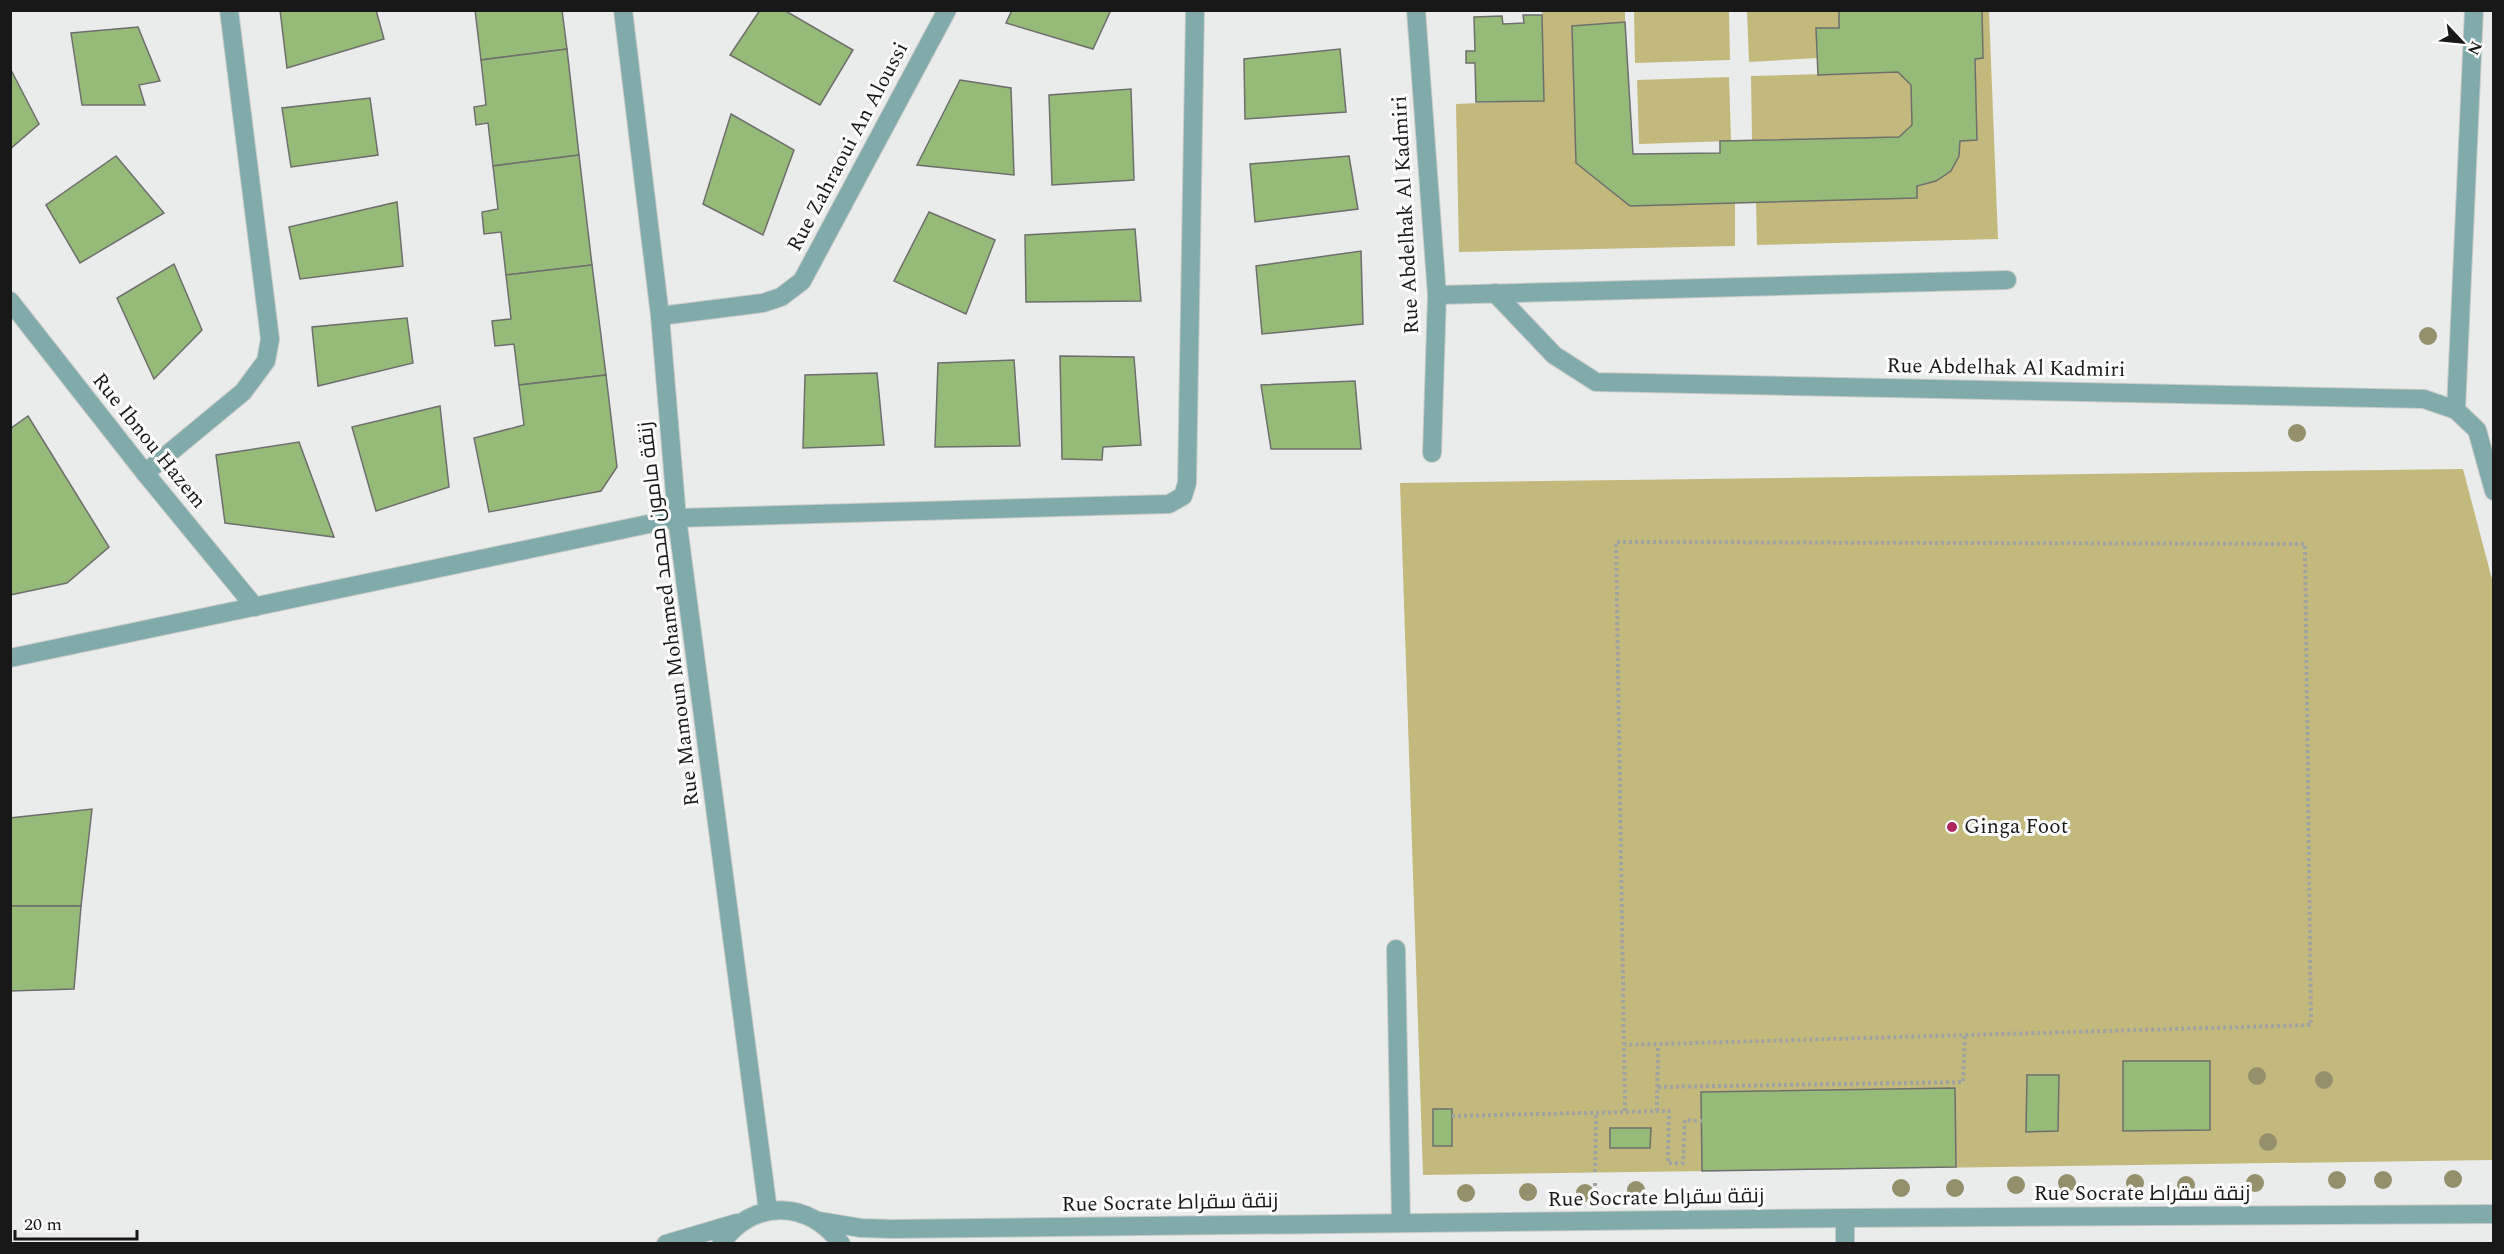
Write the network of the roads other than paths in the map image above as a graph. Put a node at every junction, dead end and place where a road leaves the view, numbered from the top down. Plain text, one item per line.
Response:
1 (229, 10) edge
2 (624, 10) edge
3 (947, 10) edge
4 (1195, 10) edge
5 (1416, 10) edge
6 (2474, 10) edge
7 (2007, 280) dead end
8 (1495, 293) junction
9 (1437, 295) junction
10 (10, 301) edge
11 (660, 316) junction
12 (2456, 411) junction
13 (1432, 453) dead end
14 (146, 473) junction
15 (2493, 491) edge
16 (677, 518) junction
17 (255, 607) junction
18 (10, 658) edge
19 (1396, 949) dead end
20 (768, 1211) junction
21 (2493, 1214) edge
22 (1845, 1218) junction
23 (742, 1221) junction
24 (819, 1221) junction
25 (1401, 1223) junction
26 (666, 1244) edge
27 (721, 1244) edge
28 (841, 1244) edge
29 (1845, 1244) edge

1 - 14 street
2 - 11 street, Rue Mamoun Mohamed زنقة مامون محمد
3 - 11 street, Rue Zahraoui An Aloussi
4 - 16 street
5 - 9 street, Rue Abdelhak Al Kadmiri
6 - 12 street
7 - 8 street
8 - 9 street
8 - 12 street, Rue Abdelhak Al Kadmiri
9 - 13 street, Rue Abdelhak Al Kadmiri
10 - 14 street, Rue Ibnou Hazem
11 - 16 street, Rue Mamoun Mohamed زنقة مامون محمد
12 - 15 street, Rue Abdelhak Al Kadmiri
14 - 17 street, Rue Ibnou Hazem
16 - 17 street
16 - 20 street, Rue Mamoun Mohamed زنقة مامون محمد
17 - 18 street
19 - 25 street
20 - 23 street
20 - 24 street, Rue Socrate زنقة سقراط
21 - 22 street, Rue Socrate زنقة سقراط
22 - 25 street, Rue Socrate زنقة سقراط
22 - 29 street
23 - 26 street
23 - 27 street
24 - 25 street, Rue Socrate زنقة سقراط
24 - 28 street

